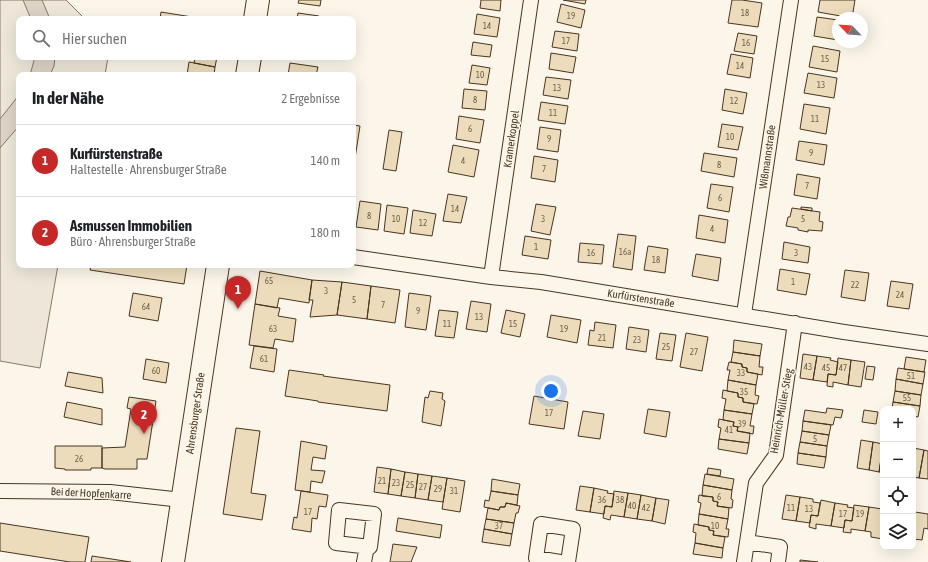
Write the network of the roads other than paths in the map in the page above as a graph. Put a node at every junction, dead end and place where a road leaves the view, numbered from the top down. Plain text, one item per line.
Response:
1 (258, 0) edge
2 (531, 0) edge
3 (791, 0) edge
4 (256, 16) edge
5 (250, 60) edge
6 (248, 72) edge
7 (356, 257) edge
8 (218, 268) edge
9 (491, 277) junction
10 (744, 314) junction
11 (795, 323) junction
12 (928, 344) edge
13 (0, 491) edge
14 (182, 500) junction
15 (747, 542) junction
16 (367, 546) dead end
17 (173, 562) edge
18 (364, 562) edge
19 (560, 562) edge
20 (568, 562) edge
21 (744, 562) edge
22 (778, 562) edge

1 - 4 main road
2 - 9 street, Kramerkoppel
3 - 10 street, Wißmannstraße
5 - 6 main road
7 - 9 street, Kurfürstenstraße
8 - 14 main road, Ahrensburger Straße
9 - 10 street, Kurfürstenstraße
10 - 11 street, Kurfürstenstraße
11 - 12 street, Kurfürstenstraße
11 - 15 street, Heinrich-Müller-Stieg
13 - 14 street, Bei der Hopfenkarre
14 - 17 main road, Ahrensburger Straße
15 - 21 street, Heinrich-Müller-Stieg
15 - 22 street
16 - 18 street
19 - 20 street

